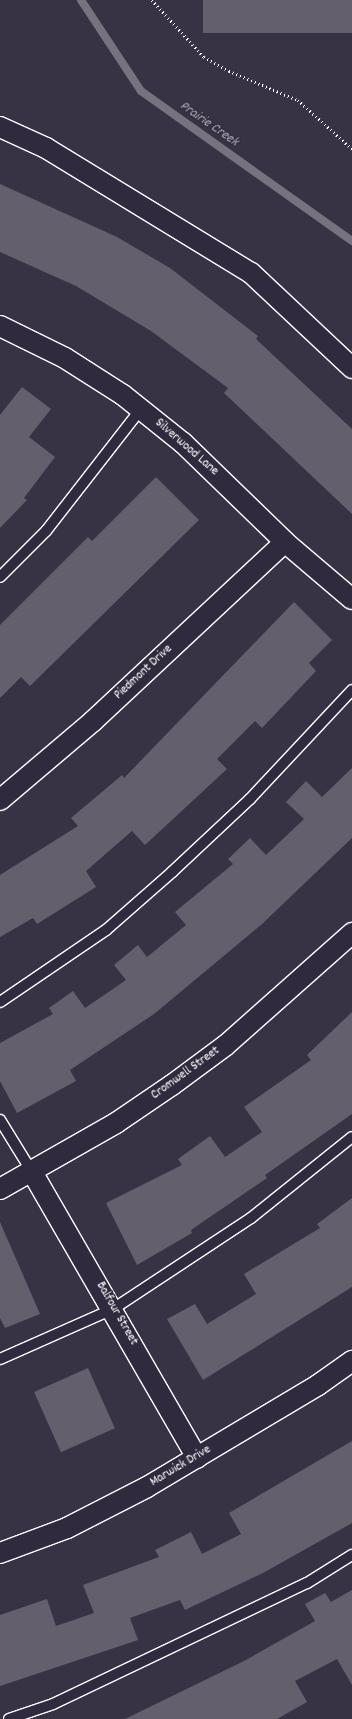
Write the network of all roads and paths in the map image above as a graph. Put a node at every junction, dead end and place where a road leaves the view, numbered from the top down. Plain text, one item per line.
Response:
1 (152, 0) edge
2 (0, 127) edge
3 (352, 149) edge
4 (0, 326) edge
5 (352, 368) edge
6 (141, 410) junction
7 (286, 542) junction
8 (0, 577) edge
9 (352, 599) edge
10 (352, 690) edge
11 (0, 800) edge
12 (352, 933) edge
13 (0, 1002) edge
14 (0, 1120) edge
15 (352, 1137) edge
16 (32, 1172) junction
17 (0, 1189) edge
18 (113, 1309) junction
19 (0, 1359) edge
20 (352, 1361) edge
21 (197, 1458) junction
22 (0, 1554) edge
23 (352, 1555) edge
24 (9, 1719) edge

1 - 3 path
2 - 5 street
4 - 6 street, Silverwood Lane
6 - 7 street, Silverwood Lane
6 - 8 lane
7 - 9 street, Silverwood Lane
7 - 11 street, Piedmont Drive
10 - 13 lane
12 - 16 street, Cromwell Street
14 - 16 lane
15 - 18 lane
16 - 17 street, Cromwell Street
16 - 18 street, Balfour Street
18 - 19 lane
18 - 21 street, Balfour Street
20 - 21 street, Marwick Drive
21 - 22 street, Marwick Drive
23 - 24 lane

